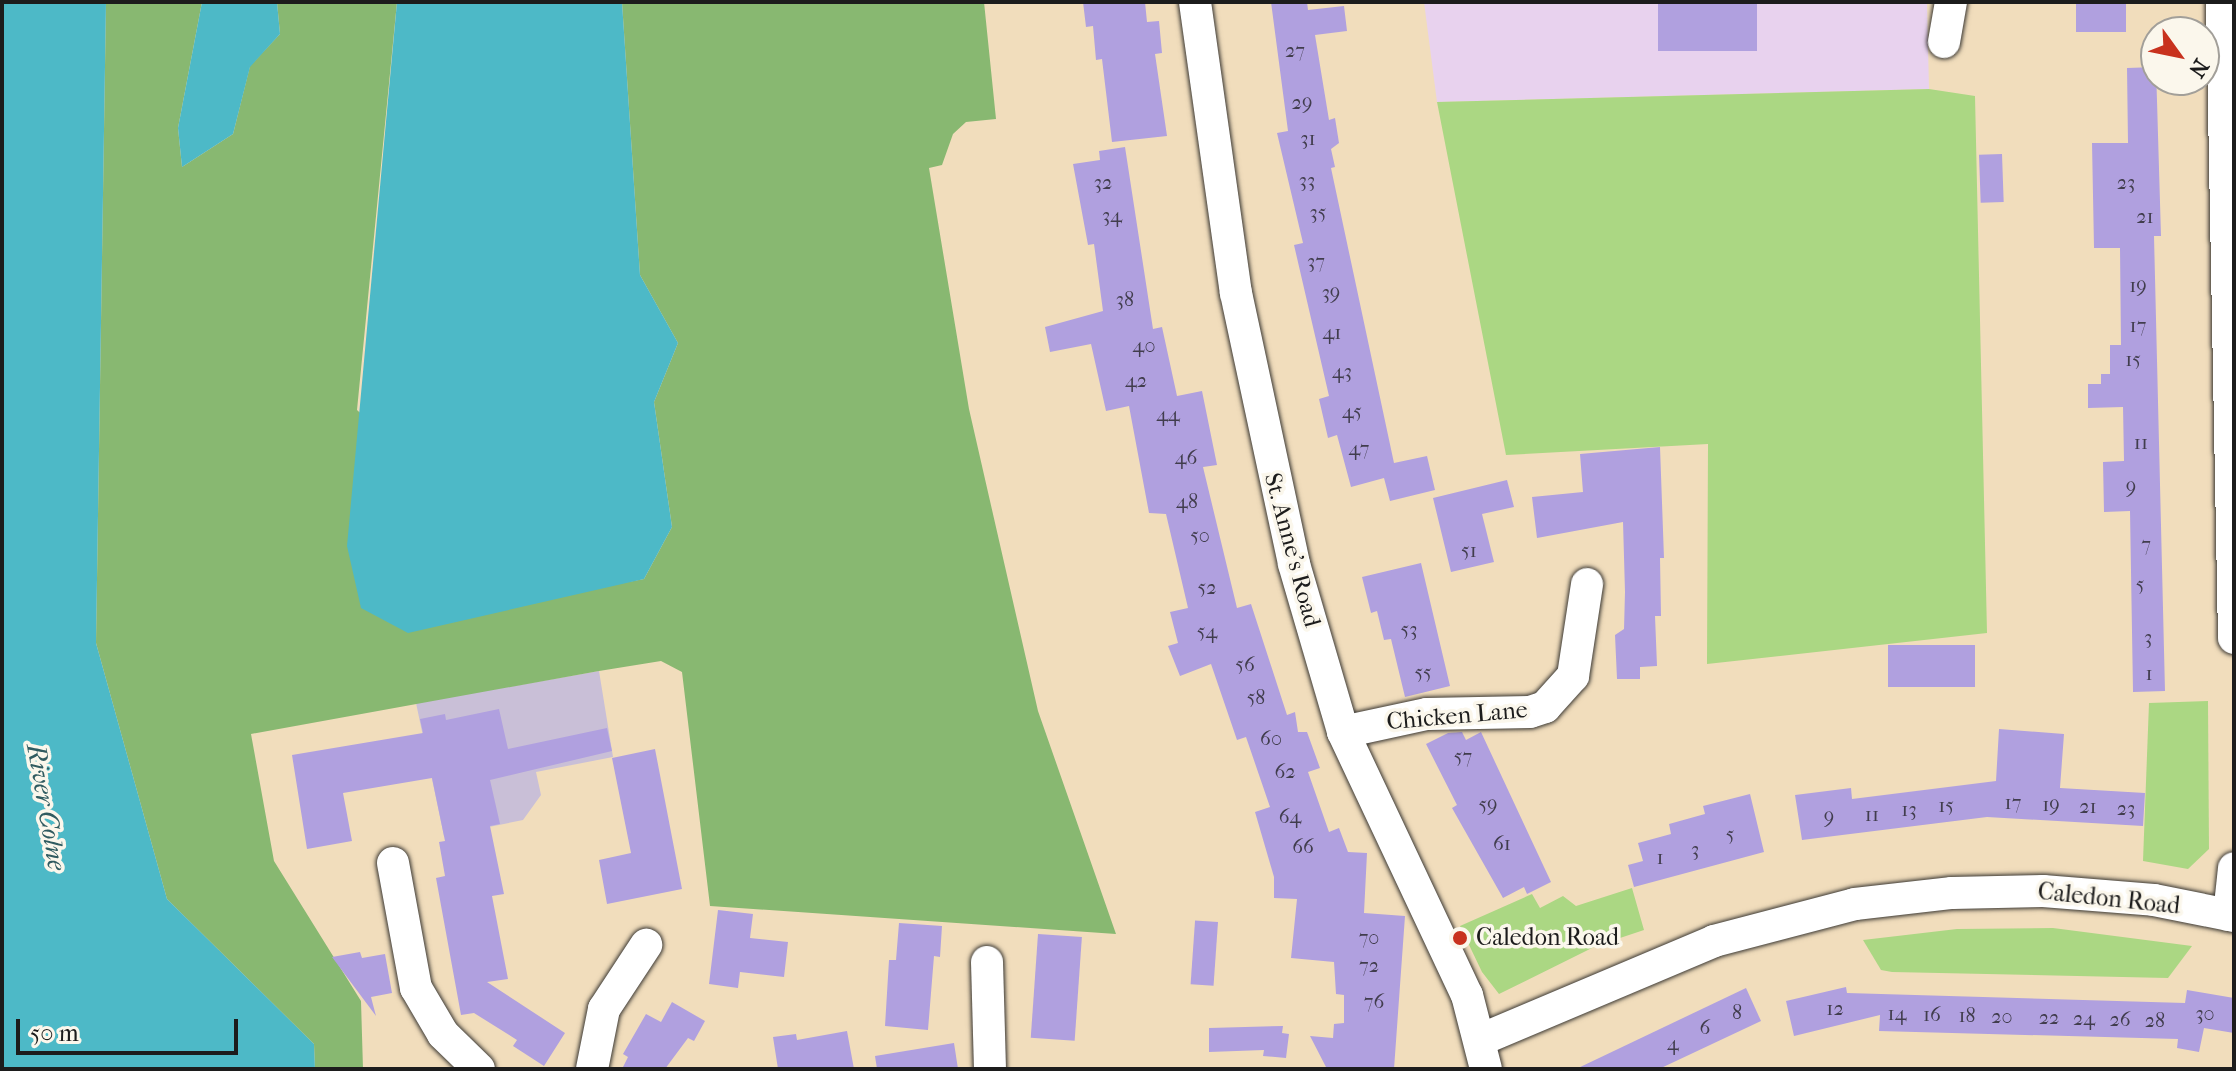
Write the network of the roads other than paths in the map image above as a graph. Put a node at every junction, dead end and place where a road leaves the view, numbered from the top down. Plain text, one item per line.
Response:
1 (1195, 2) edge
2 (1951, 2) edge
3 (2222, 2) edge
4 (1944, 42) dead end
5 (1587, 584) dead end
6 (2234, 638) edge
7 (1343, 732) junction
8 (393, 863) dead end
9 (2234, 868) edge
10 (2232, 916) edge
11 (646, 945) dead end
12 (987, 962) dead end
13 (1483, 1055) edge
14 (479, 1069) edge
15 (592, 1069) edge
16 (990, 1069) edge

1 - 7 street, St. Anne's Road
2 - 4 street
3 - 6 street
5 - 7 street, Chicken Lane
7 - 13 street, St. Anne's Road
8 - 14 street
9 - 10 street
10 - 13 street, Caledon Road
11 - 15 street
12 - 16 street

